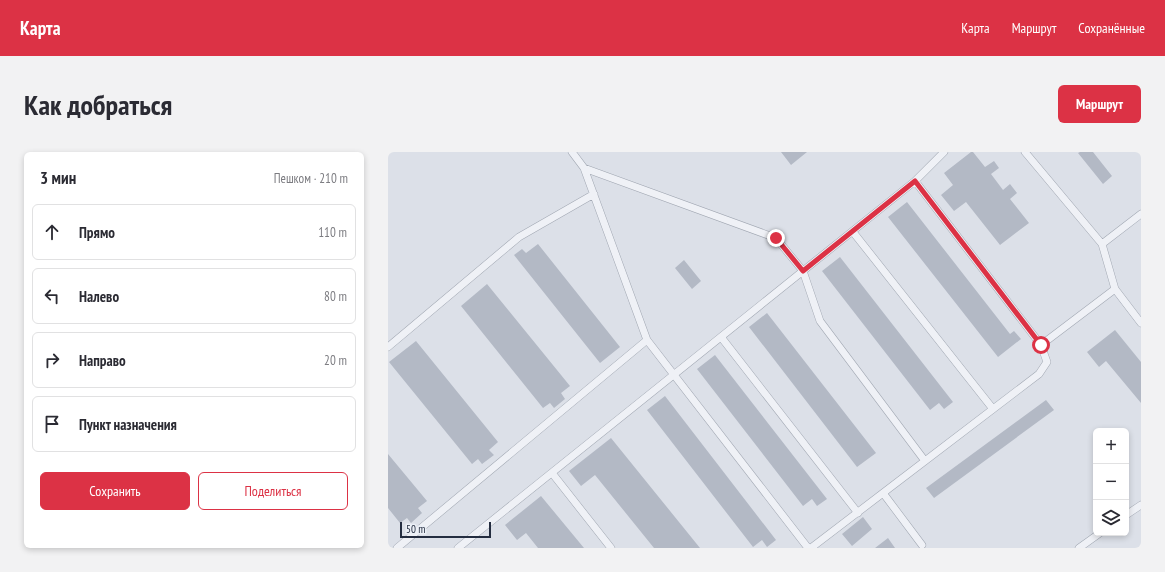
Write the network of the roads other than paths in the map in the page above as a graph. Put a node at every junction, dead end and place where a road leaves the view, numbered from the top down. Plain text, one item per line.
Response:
1 (572, 152) edge
2 (944, 152) edge
3 (1025, 152) edge
4 (584, 168) junction
5 (915, 181) junction
6 (594, 194) junction
7 (1141, 214) edge
8 (853, 232) junction
9 (1102, 244) junction
10 (803, 271) junction
11 (1115, 289) junction
12 (1141, 323) edge
13 (721, 337) junction
14 (647, 340) junction
15 (1041, 345) junction
16 (388, 347) edge
17 (674, 375) junction
18 (994, 409) junction
19 (925, 461) junction
20 (552, 473) junction
21 (883, 493) junction
22 (1141, 505) edge
23 (858, 513) junction
24 (1129, 513) edge
25 (1096, 536) edge
26 (922, 545) dead end
27 (397, 548) edge
28 (458, 548) edge
29 (611, 548) edge
30 (808, 548) edge
31 (812, 548) edge
32 (1079, 548) edge

1 - 4 lane
2 - 5 lane
3 - 9 lane
4 - 6 lane
4 - 10 lane
5 - 8 lane
5 - 15 lane
6 - 14 lane
6 - 16 lane
7 - 9 lane
8 - 10 lane
8 - 18 lane
9 - 11 lane
10 - 13 lane
10 - 19 lane
11 - 12 lane
11 - 15 lane
13 - 17 lane
13 - 23 lane
14 - 17 lane
14 - 27 lane
15 - 18 lane
17 - 20 lane
17 - 30 lane
18 - 19 lane
19 - 21 lane
20 - 28 lane
20 - 29 lane
21 - 23 lane
21 - 26 lane
22 - 24 lane
23 - 31 lane
25 - 32 lane

